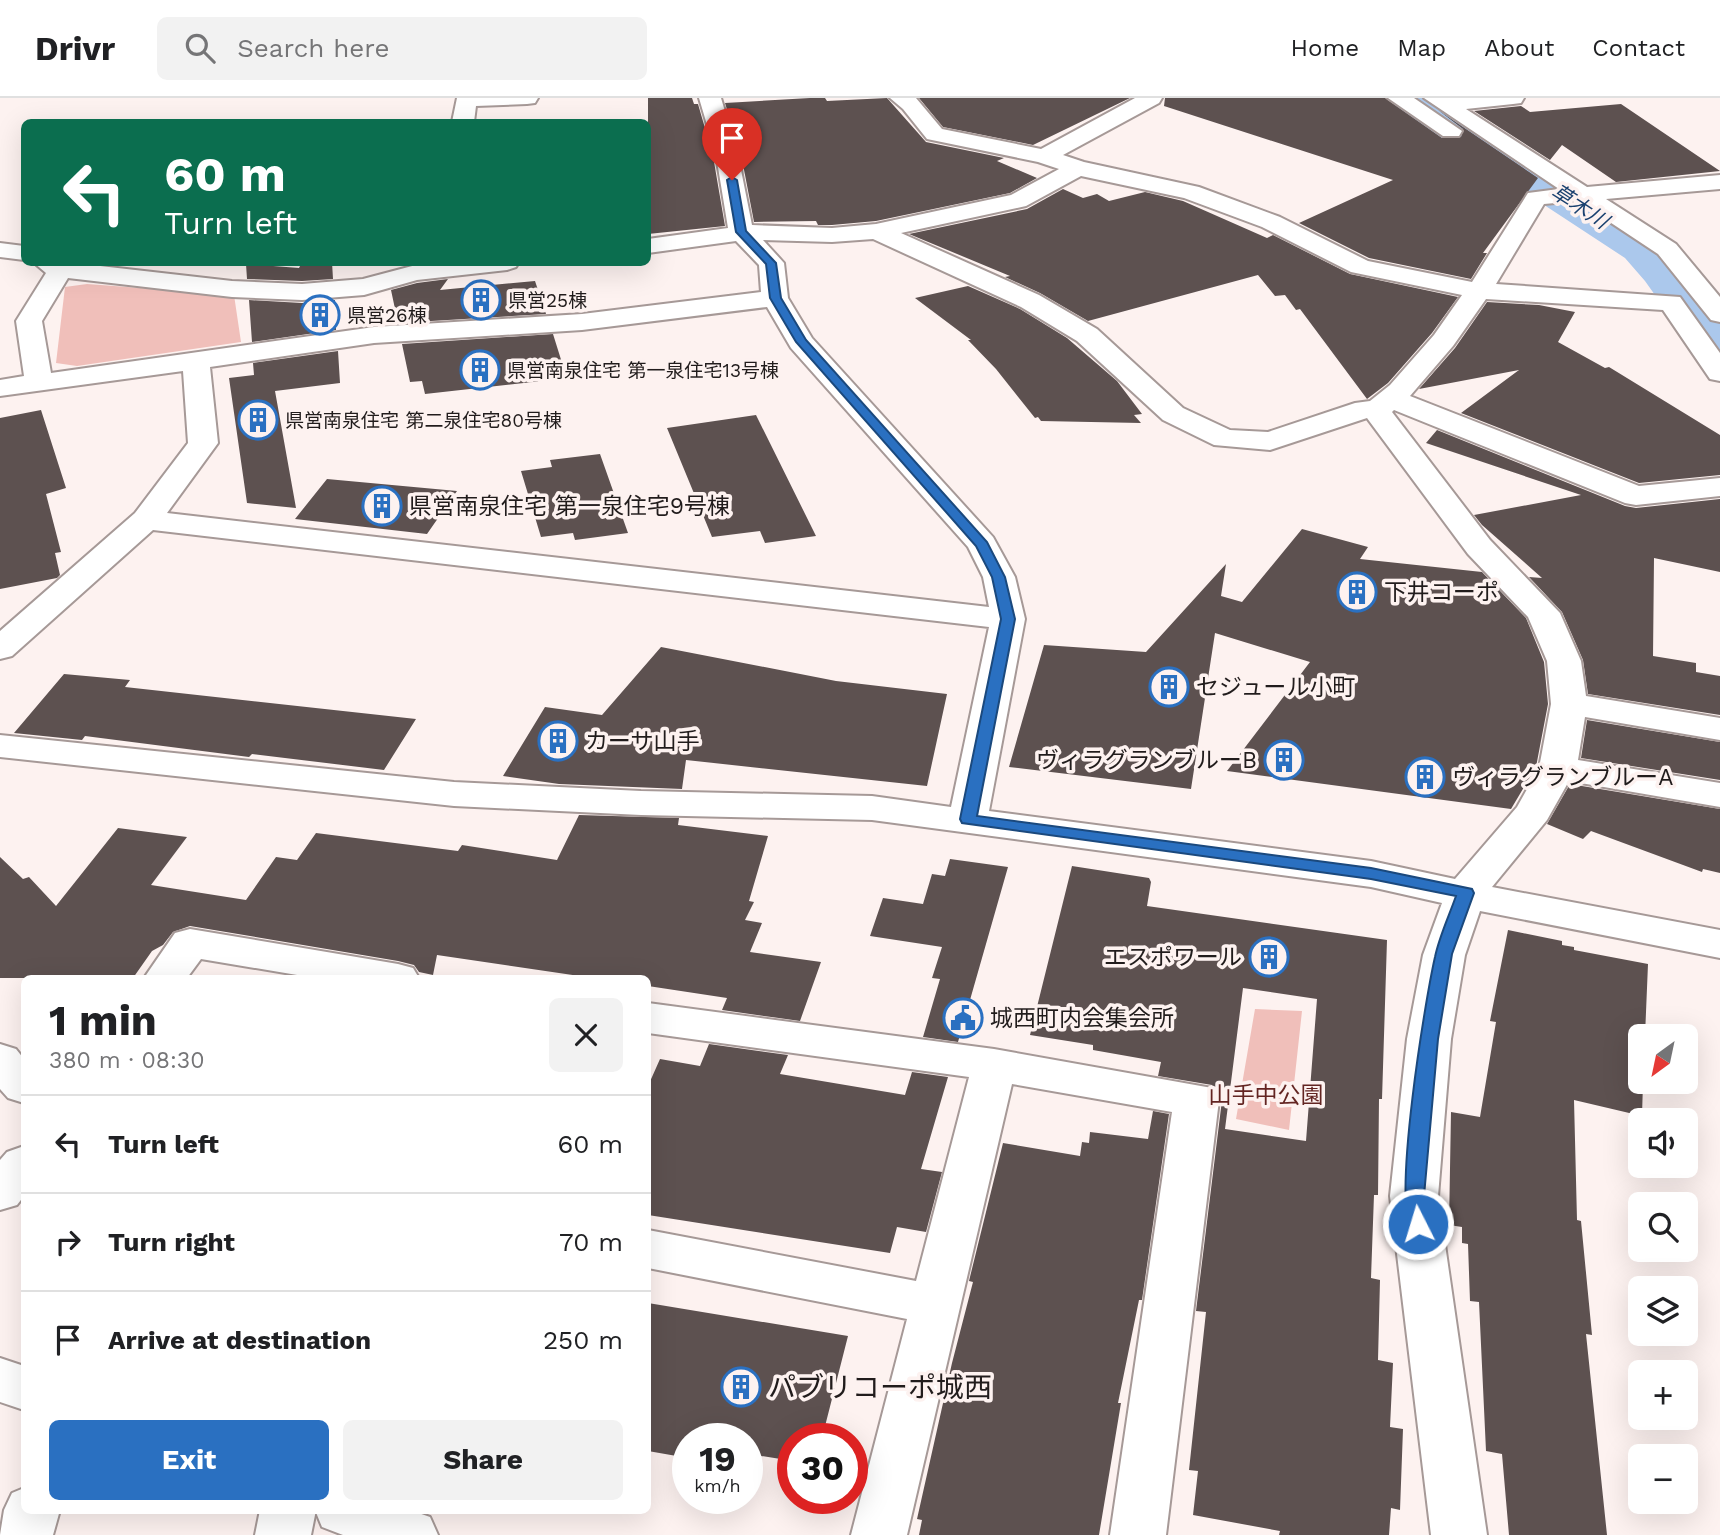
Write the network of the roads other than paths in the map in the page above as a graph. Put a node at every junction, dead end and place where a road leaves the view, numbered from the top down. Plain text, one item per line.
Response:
1 (527, 98) edge
2 (710, 98) edge
3 (719, 98) edge
4 (1151, 98) edge
5 (1399, 98) edge
6 (1513, 98) edge
7 (913, 100) edge
8 (1440, 101) edge
9 (463, 119) edge
10 (1044, 156) junction
11 (1078, 168) junction
12 (1720, 182) edge
13 (1568, 196) junction
14 (876, 231) junction
15 (741, 232) junction
16 (651, 246) edge
17 (0, 250) edge
18 (21, 253) edge
19 (53, 266) edge
20 (474, 266) edge
21 (1479, 291) junction
22 (775, 298) junction
23 (1697, 306) edge
24 (196, 360) junction
25 (1720, 373) edge
26 (39, 382) junction
27 (0, 388) edge
28 (1384, 405) junction
29 (1720, 487) edge
30 (146, 520) junction
31 (1008, 619) junction
32 (0, 649) edge
33 (1569, 704) junction
34 (1720, 729) edge
35 (0, 746) edge
36 (1558, 768) junction
37 (1720, 795) edge
38 (968, 819) junction
39 (1466, 893) junction
40 (1720, 944) edge
41 (167, 975) edge
42 (380, 975) edge
43 (651, 1018) edge
44 (0, 1060) edge
45 (994, 1065) junction
46 (21, 1084) edge
47 (21, 1168) edge
48 (0, 1192) edge
49 (651, 1250) edge
50 (934, 1304) junction
51 (0, 1380) edge
52 (21, 1387) edge
53 (31, 1514) edge
54 (287, 1514) edge
55 (353, 1514) edge
56 (25, 1535) edge
57 (283, 1535) edge
58 (410, 1535) edge
59 (879, 1535) edge
60 (1139, 1535) edge
61 (1459, 1535) edge

1 - 9 street
2 - 3 street
2 - 15 street
4 - 10 street
5 - 13 street
6 - 8 street
7 - 10 street
8 - 13 street
10 - 11 street
11 - 14 street
11 - 21 street
12 - 13 street
13 - 21 street
13 - 23 street
14 - 15 street
14 - 28 street
15 - 16 street
15 - 22 street
17 - 18 street
19 - 20 street
19 - 26 street
21 - 23 street
21 - 28 street
22 - 24 street
22 - 31 street
23 - 25 street
24 - 26 street
24 - 30 street
26 - 27 street
28 - 29 street
28 - 33 street
30 - 31 street
30 - 32 street
31 - 38 street
33 - 34 street
33 - 36 street
35 - 38 street
36 - 37 street
36 - 39 street
38 - 39 street
39 - 40 street
39 - 61 street
41 - 42 street
43 - 45 street
44 - 46 street
45 - 50 street
45 - 60 street
47 - 48 street
49 - 50 street
50 - 59 street
51 - 52 street
53 - 56 street
54 - 57 street
55 - 58 street

